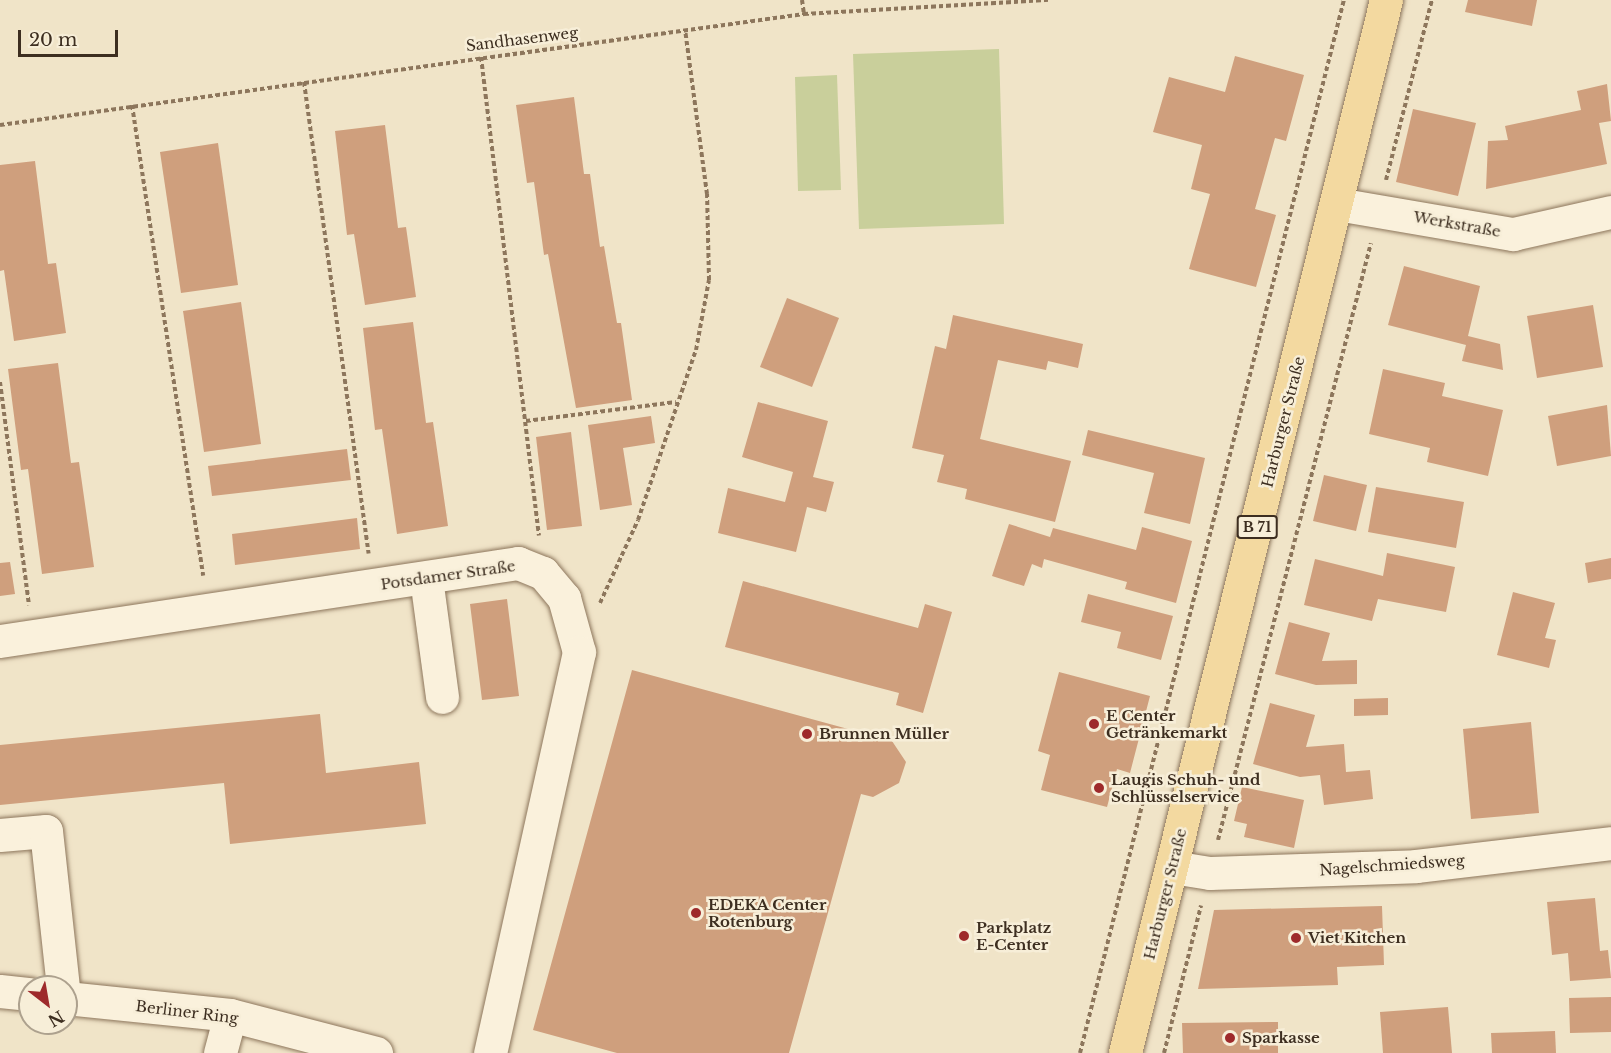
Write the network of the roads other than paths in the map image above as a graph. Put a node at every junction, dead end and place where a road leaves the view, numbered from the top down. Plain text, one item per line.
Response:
1 (1386, 0) edge
2 (1337, 204) junction
3 (1611, 212) edge
4 (426, 578) junction
5 (0, 641) edge
6 (442, 697) dead end
7 (0, 835) edge
8 (1611, 843) edge
9 (1172, 867) junction
10 (62, 975) edge
11 (0, 991) edge
12 (18, 993) edge
13 (78, 999) edge
14 (230, 1015) junction
15 (220, 1053) edge
16 (376, 1053) edge
17 (490, 1053) edge
18 (1125, 1053) edge

1 - 2 main road, Harburger Straße / B 71
2 - 3 street, Werkstraße
2 - 9 main road, Harburger Straße / B 71
4 - 5 street, Potsdamer Straße
4 - 6 street
4 - 17 street, Potsdamer Straße
7 - 10 street
8 - 9 street, Nagelschmiedsweg
9 - 18 main road, Harburger Straße / B 71
11 - 12 street
13 - 14 street, Berliner Ring
14 - 15 street
14 - 16 street, Berliner Ring

